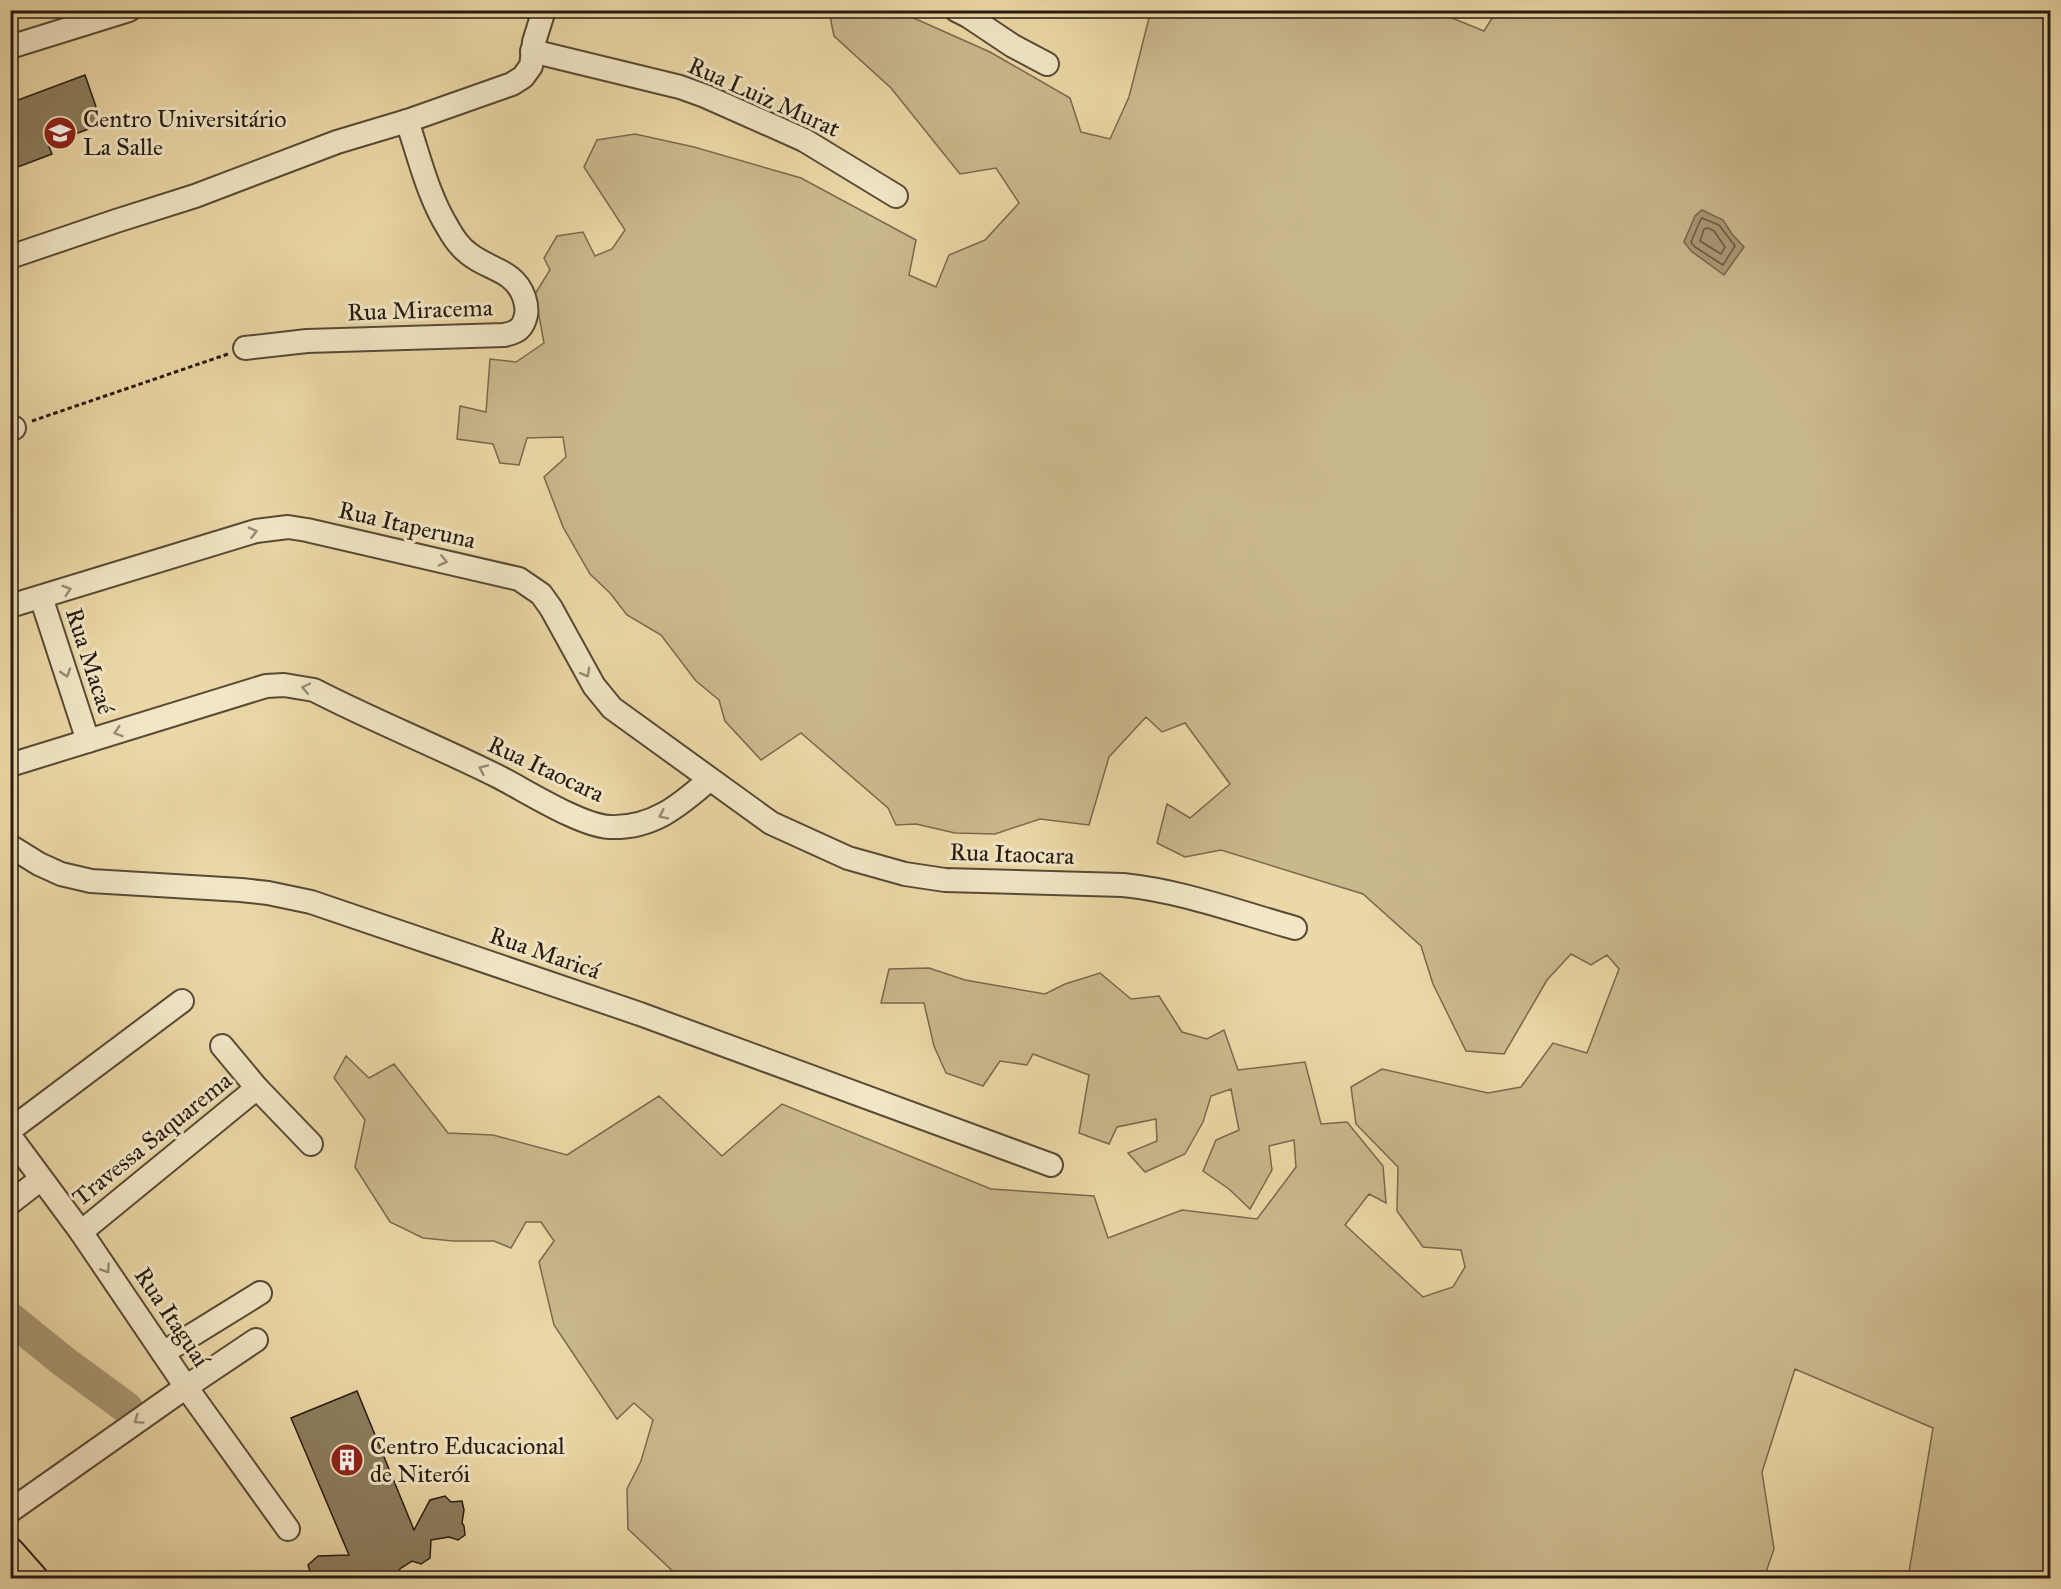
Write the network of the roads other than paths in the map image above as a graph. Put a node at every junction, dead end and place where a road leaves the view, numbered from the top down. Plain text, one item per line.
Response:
1 (129, 10) edge
2 (544, 10) edge
3 (956, 10) edge
4 (10, 47) edge
5 (532, 51) junction
6 (1047, 64) dead end
7 (407, 121) junction
8 (896, 196) dead end
9 (10, 257) edge
10 (245, 348) road end
11 (41, 597) junction
12 (10, 606) edge
13 (88, 741) junction
14 (10, 765) edge
15 (709, 780) junction
16 (10, 846) edge
17 (1295, 928) dead end
18 (182, 1001) dead end
19 (222, 1046) dead end
20 (257, 1088) junction
21 (10, 1130) edge
22 (10, 1136) edge
23 (311, 1144) dead end
24 (1051, 1165) dead end
25 (40, 1179) junction
26 (10, 1203) edge
27 (81, 1232) junction
28 (260, 1293) dead end
29 (256, 1340) dead end
30 (164, 1353) junction
31 (186, 1387) junction
32 (10, 1511) edge
33 (288, 1529) dead end
34 (10, 1552) edge
35 (33, 1578) edge

1 - 4 street
2 - 5 street
3 - 6 street
5 - 7 street
5 - 8 street, Rua Luiz Murat
7 - 9 street
7 - 10 street, Rua Miracema
11 - 12 street, Rua Itaperuna
11 -> 13 street, Rua Macaé
11 -> 15 street, Rua Itaperuna
13 - 14 street, Rua Itaocara
15 -> 13 street, Rua Itaocara
15 - 17 street, Rua Itaocara
16 - 24 street, Rua Maricá
18 - 21 street
19 - 20 street
20 - 23 street
20 - 27 street, Travessa Saquarema
22 - 25 street, Rua Itaguaí
25 - 26 street
25 - 27 street, Rua Itaguaí
27 -> 30 street, Rua Itaguaí
28 - 30 street
29 - 31 street
30 - 31 street, Rua Itaguaí
31 -> 32 street
31 - 33 street, Rua Itaguaí
34 - 35 main road

